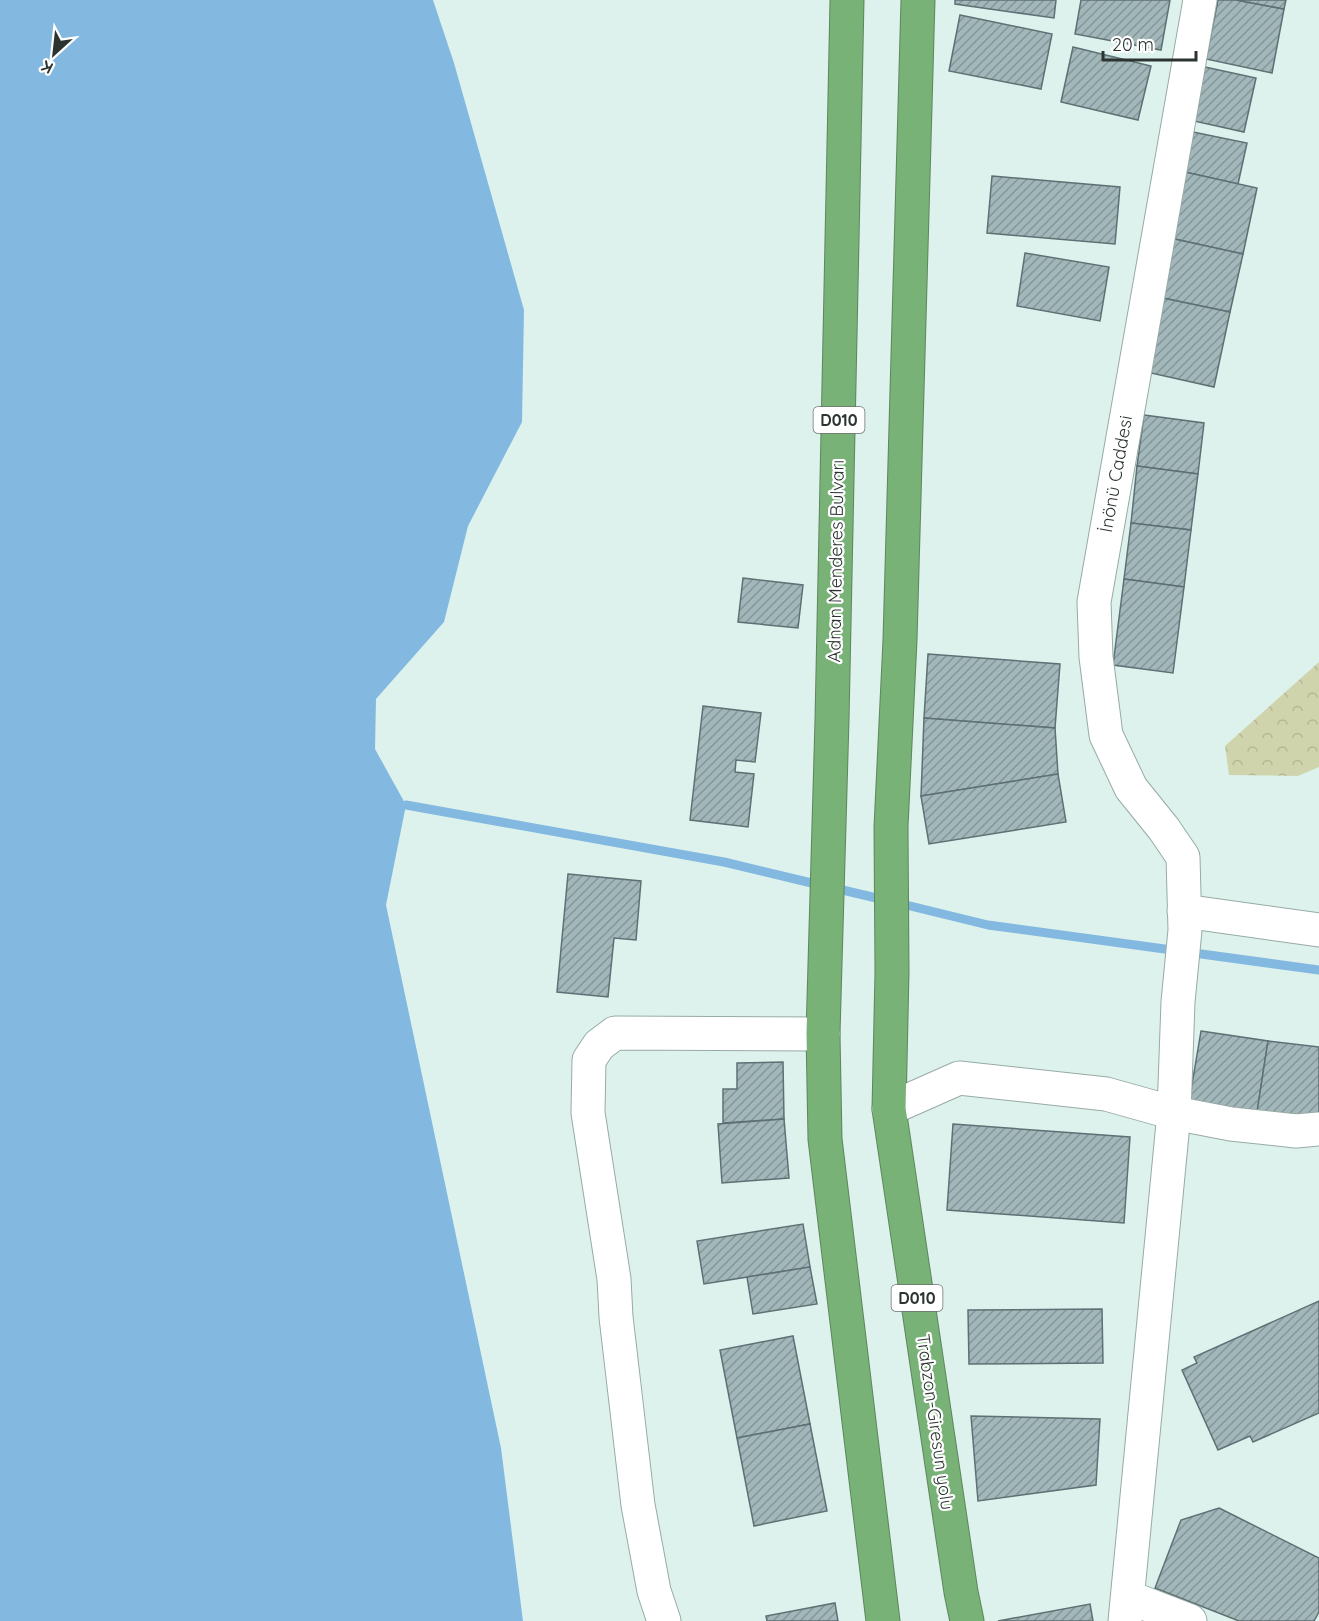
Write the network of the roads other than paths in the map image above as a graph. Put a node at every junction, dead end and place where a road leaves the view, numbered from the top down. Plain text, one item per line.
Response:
1 (848, 0) edge
2 (918, 0) edge
3 (1200, 0) edge
4 (1185, 921) junction
5 (1319, 930) edge
6 (823, 1034) junction
7 (889, 1109) junction
8 (1174, 1113) junction
9 (1319, 1129) edge
10 (1126, 1609) edge
11 (664, 1621) edge
12 (883, 1621) edge
13 (967, 1621) edge
14 (1190, 1621) edge

1 - 6 highway, Adnan Menderes Bulvarı / D010
2 - 7 highway, Trabzon-Giresun yolu / D010
3 - 4 street, İnönü Caddesi
4 - 5 street
4 - 8 street, İnönü Caddesi
6 - 11 street
6 - 12 highway, D010
7 - 8 street
7 - 13 highway, Trabzon-Giresun yolu / D010
8 - 9 street
8 - 10 street, İnönü Caddesi
10 - 14 street

